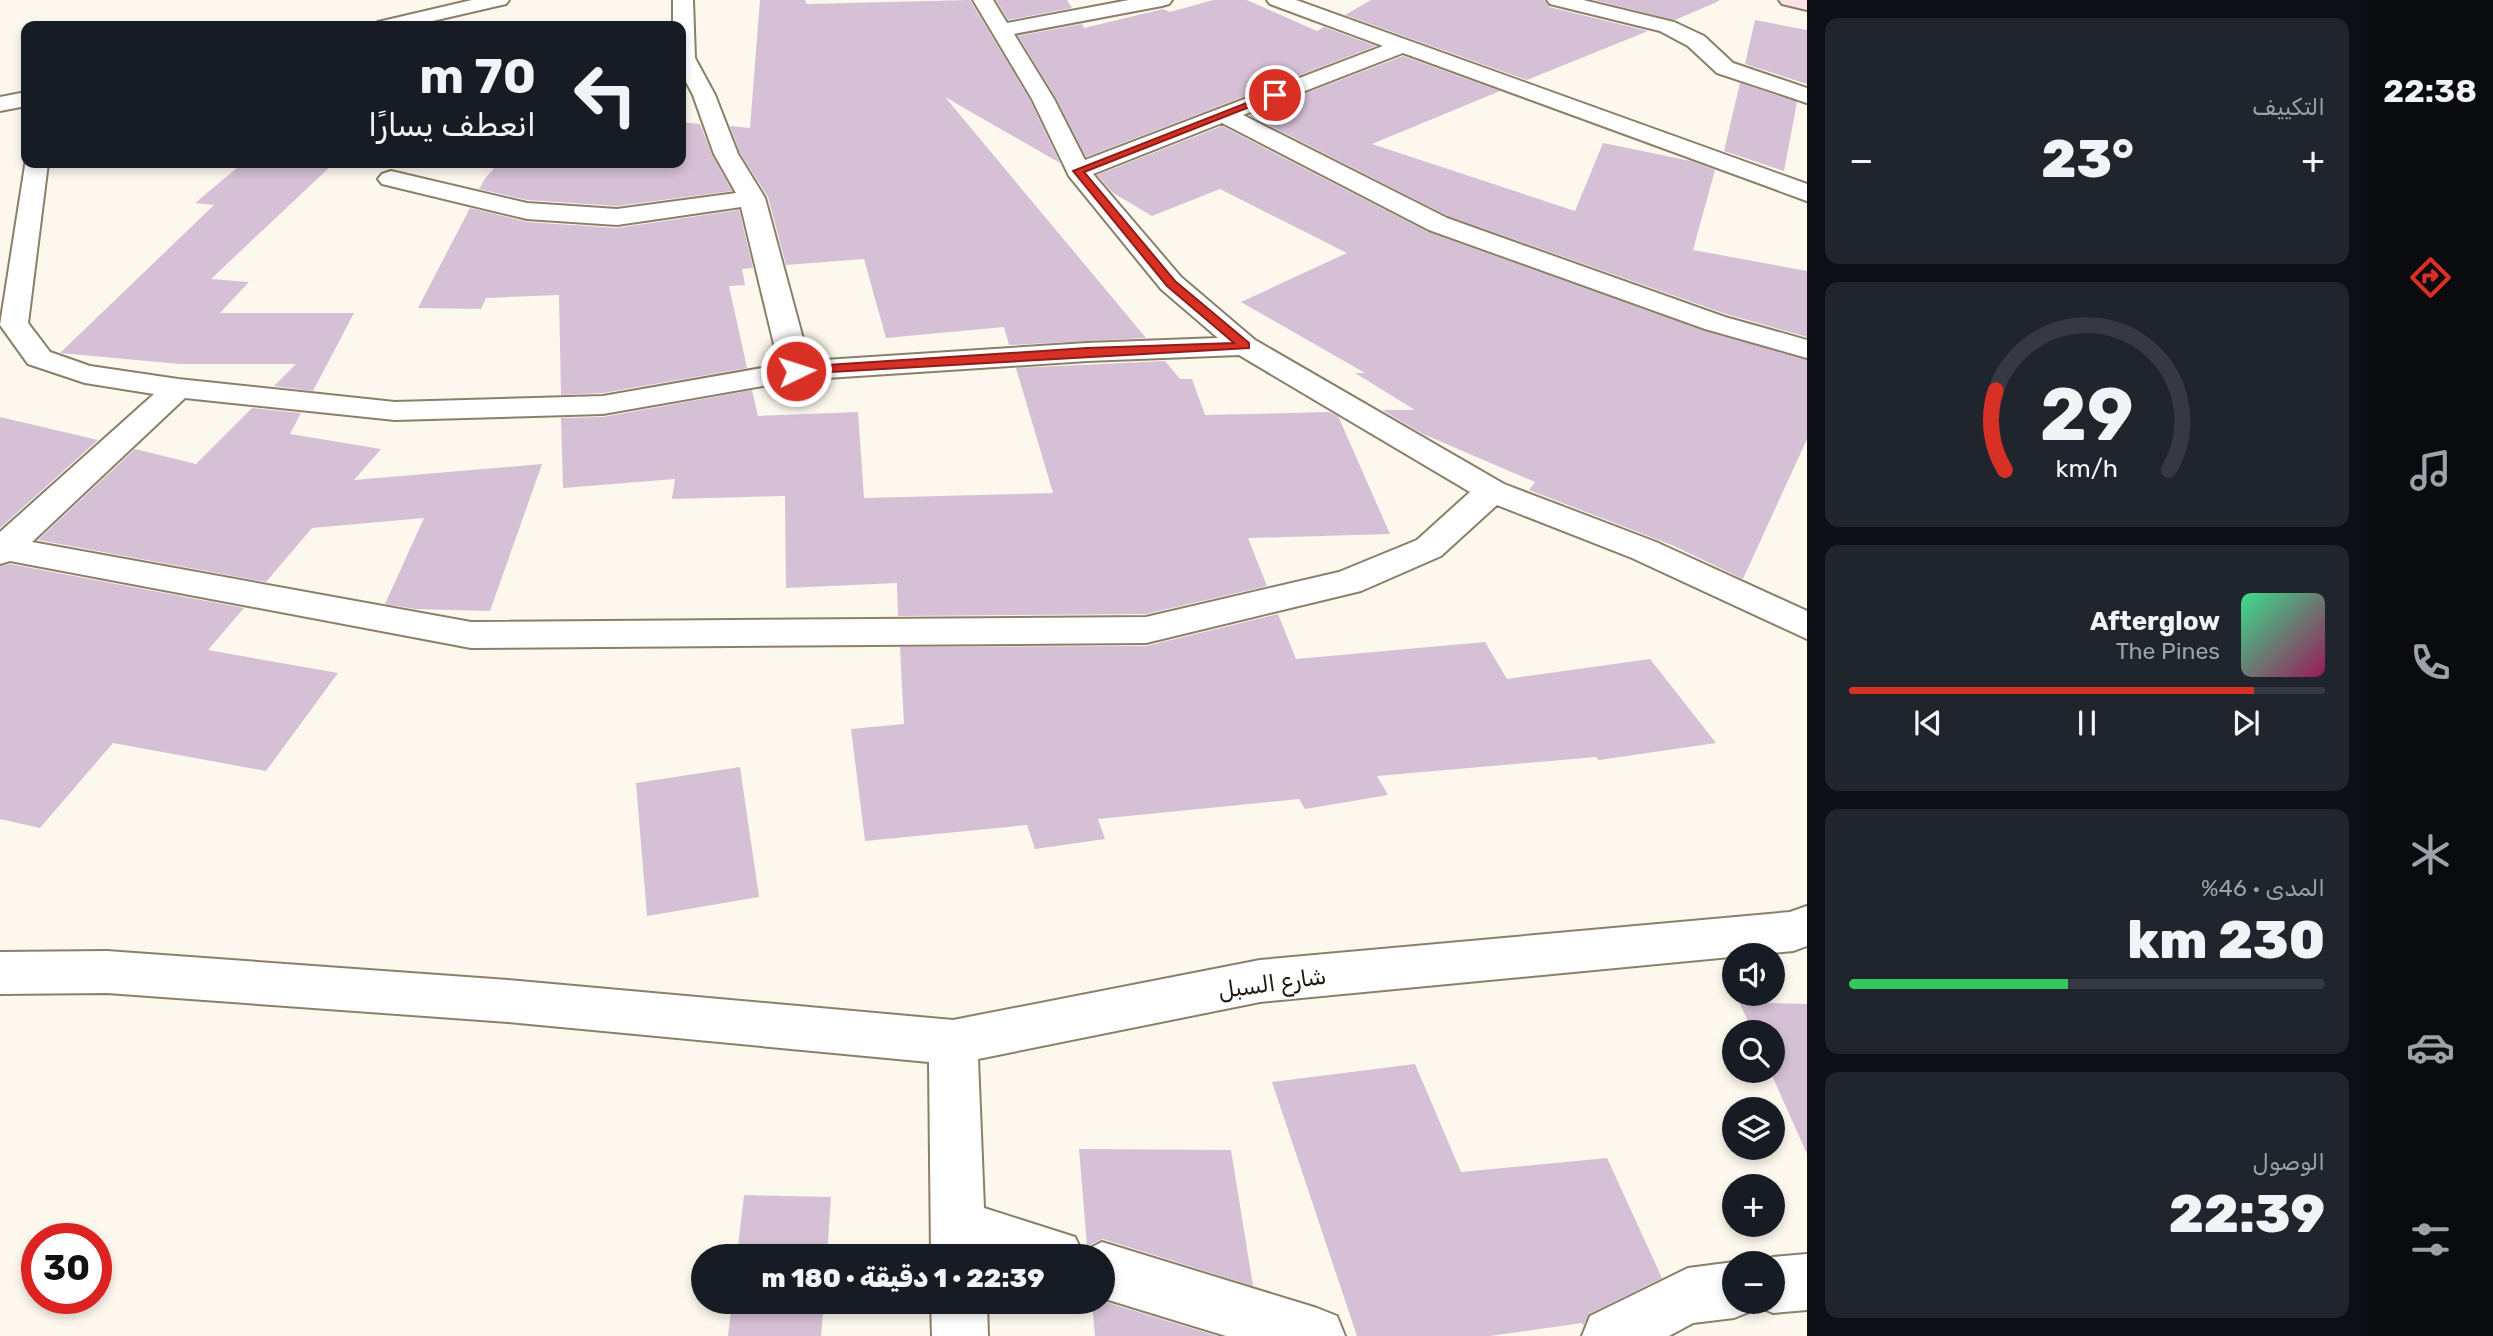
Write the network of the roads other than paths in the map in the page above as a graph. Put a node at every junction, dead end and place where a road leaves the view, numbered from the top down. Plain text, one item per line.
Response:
1 (499, 0) edge
2 (683, 0) edge
3 (984, 0) edge
4 (1162, 0) edge
5 (1277, 0) edge
6 (1557, 0) edge
7 (1789, 0) edge
8 (1807, 4) edge
9 (407, 21) edge
10 (683, 21) edge
11 (1001, 30) junction
12 (1402, 46) junction
13 (686, 62) edge
14 (1807, 96) edge
15 (21, 100) edge
16 (0, 104) edge
17 (1224, 115) junction
18 (35, 168) edge
19 (1078, 171) junction
20 (391, 179) dead end
21 (1807, 193) edge
22 (752, 198) junction
23 (1245, 346) junction
24 (1807, 348) edge
25 (796, 371) junction
26 (178, 388) junction
27 (1492, 491) junction
28 (2, 550) edge
29 (1807, 626) edge
30 (1807, 925) edge
31 (0, 973) edge
32 (953, 1042) junction
33 (958, 1242) edge
34 (1115, 1274) edge
35 (1807, 1282) edge
36 (1785, 1284) edge
37 (1722, 1292) edge
38 (959, 1314) edge
39 (960, 1336) edge
40 (1317, 1336) edge
41 (1609, 1336) edge

1 - 9 street
2 - 10 street
3 - 11 street
4 - 11 street
5 - 12 street
6 - 14 street
7 - 8 main road
11 - 19 street
12 - 17 street
12 - 21 street
13 - 22 street
15 - 16 street
17 - 19 street
17 - 24 street
18 - 26 street
19 - 23 street
20 - 22 street
22 - 25 street
23 - 25 street
23 - 27 street
25 - 26 street
26 - 28 street
27 - 28 street
27 - 29 street
30 - 32 street, شارع السبل
31 - 32 street, شارع السبل
32 - 33 street
34 - 40 street
35 - 36 street
37 - 41 street
38 - 39 street

